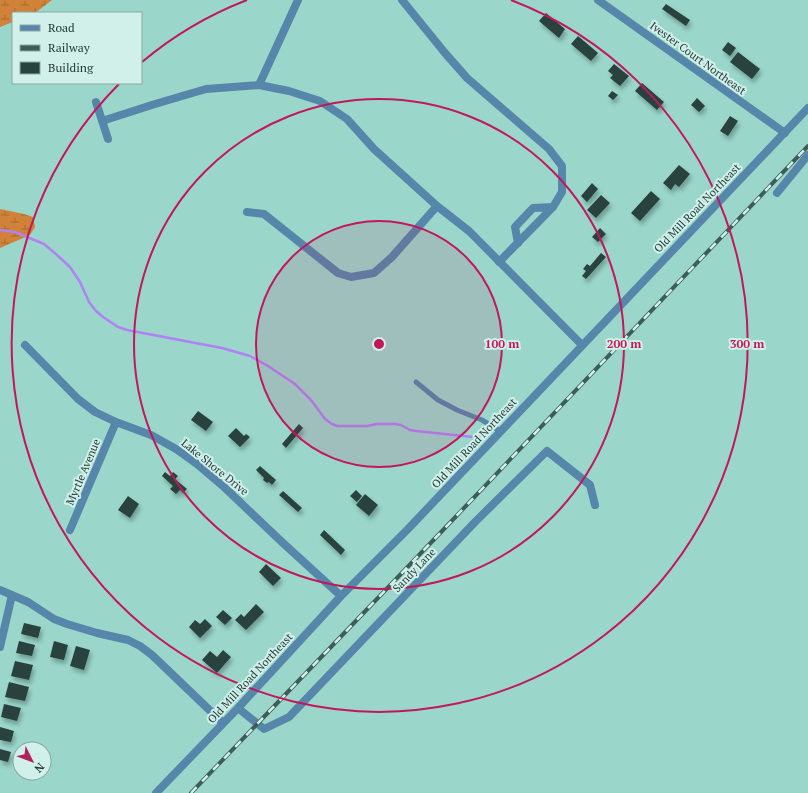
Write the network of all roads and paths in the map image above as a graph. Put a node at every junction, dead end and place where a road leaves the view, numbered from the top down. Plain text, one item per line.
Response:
1 (298, 0) edge
2 (402, 0) edge
3 (598, 0) edge
4 (259, 85) junction
5 (96, 102) dead end
6 (808, 108) edge
7 (102, 121) junction
8 (784, 133) junction
9 (108, 139) dead end
10 (808, 155) edge
11 (776, 193) dead end
12 (437, 206) junction
13 (553, 207) junction
14 (247, 212) dead end
15 (518, 243) junction
16 (499, 262) junction
17 (25, 345) dead end
18 (582, 345) junction
19 (416, 382) dead end
20 (116, 422) junction
21 (500, 431) junction
22 (595, 505) dead end
23 (70, 530) dead end
24 (0, 590) edge
25 (12, 595) junction
26 (341, 596) junction
27 (0, 647) edge
28 (238, 708) junction
29 (223, 723) junction
30 (156, 793) edge

1 - 4 street
2 - 13 street
3 - 8 street, Ivester Court Northeast
4 - 7 street
4 - 12 street
5 - 7 street
6 - 8 street, Old Mill Road Northeast
7 - 9 street
8 - 18 street, Old Mill Road Northeast
10 - 11 street
12 - 14 street
12 - 16 street
13 - 15 street
13 - 15 street
15 - 16 street
16 - 18 street
17 - 20 street, Lake Shore Drive
18 - 21 street, Old Mill Road Northeast
19 - 21 lane
20 - 23 street, Myrtle Avenue
20 - 26 street, Lake Shore Drive
21 - 26 street, Old Mill Road Northeast
22 - 28 street, Sandy Lane
24 - 25 street
25 - 27 street
25 - 29 street
26 - 28 street, Old Mill Road Northeast
28 - 29 street, Old Mill Road Northeast
29 - 30 street, Old Mill Road Northeast

